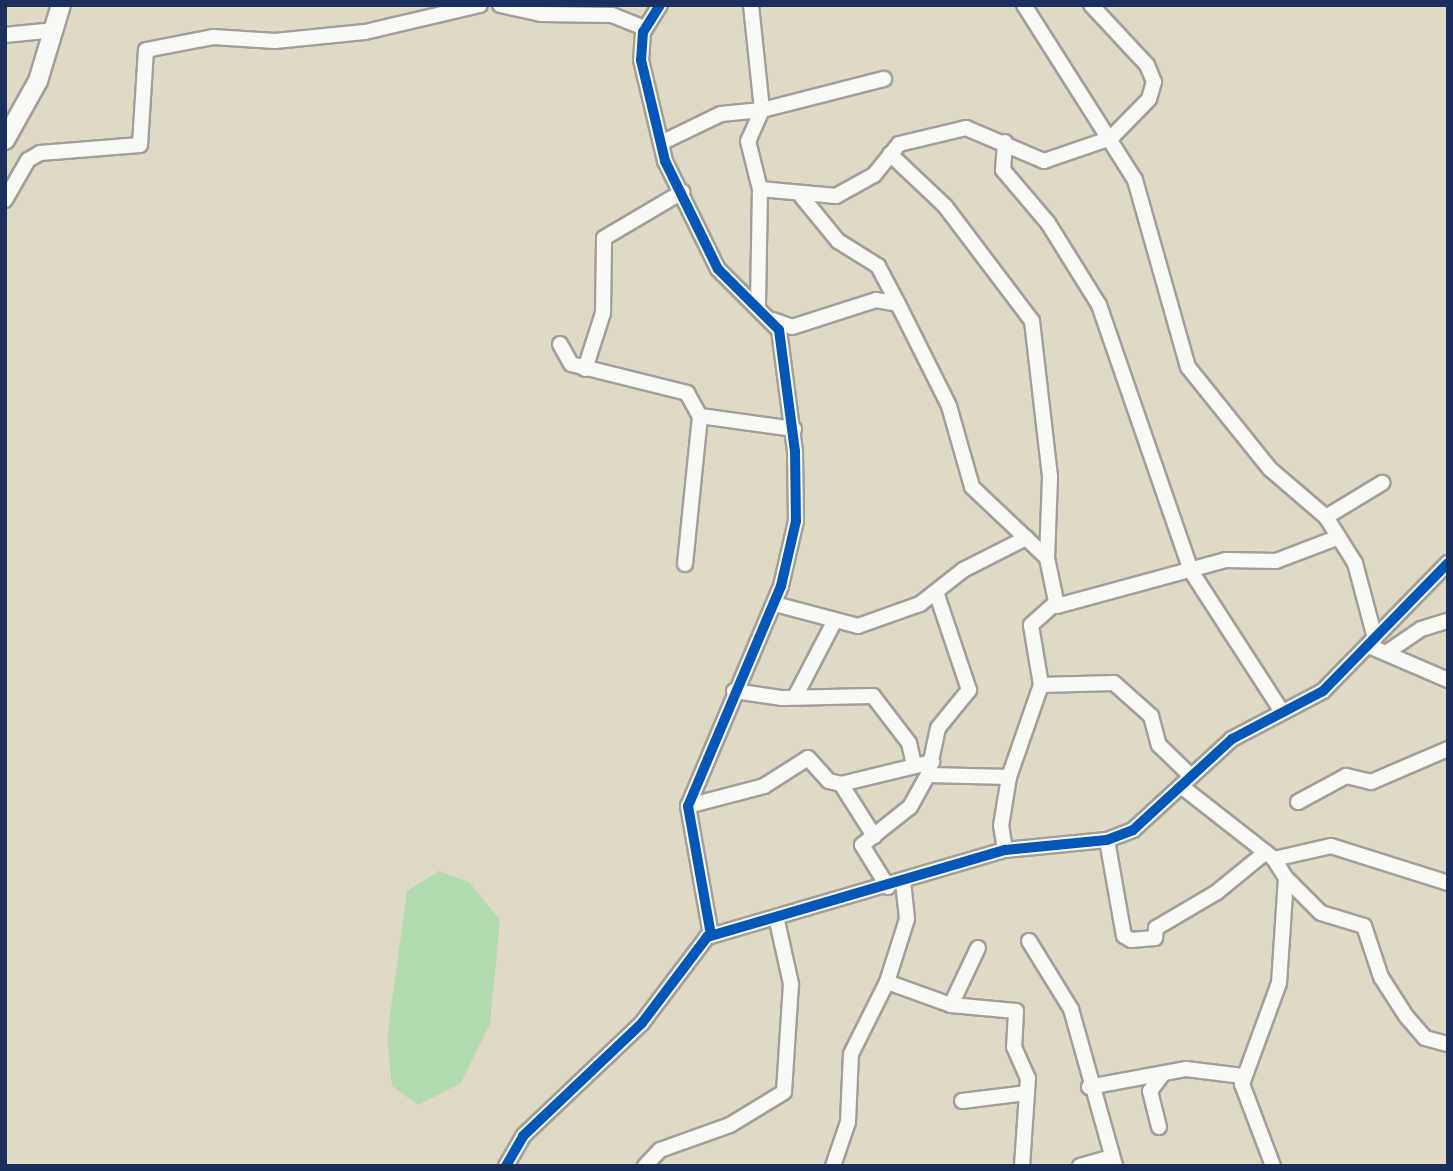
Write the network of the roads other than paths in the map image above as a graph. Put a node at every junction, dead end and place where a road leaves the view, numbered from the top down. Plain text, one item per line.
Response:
1 (61, 5) edge
2 (480, 5) edge
3 (500, 5) edge
4 (660, 5) edge
5 (751, 5) edge
6 (1024, 5) edge
7 (1091, 5) edge
8 (516, 8) edge
9 (645, 28) junction
10 (55, 30) junction
11 (5, 35) edge
12 (884, 79) dead end
13 (762, 110) junction
14 (1111, 138) junction
15 (5, 140) edge
16 (663, 142) junction
17 (1006, 142) junction
18 (890, 154) junction
19 (760, 189) junction
20 (682, 192) junction
21 (802, 197) junction
22 (5, 200) edge
23 (898, 304) junction
24 (758, 309) junction
25 (787, 332) junction
26 (560, 344) dead end
27 (586, 369) junction
28 (701, 416) junction
29 (794, 429) junction
30 (1382, 484) dead end
31 (1326, 517) junction
32 (1339, 537) junction
33 (1026, 538) junction
34 (1047, 558) junction
35 (685, 564) dead end
36 (1448, 564) edge
37 (1191, 571) junction
38 (936, 592) junction
39 (775, 604) junction
40 (1054, 604) junction
41 (1448, 621) edge
42 (833, 624) junction
43 (1372, 642) junction
44 (1386, 653) junction
45 (1448, 680) edge
46 (1041, 685) junction
47 (734, 691) junction
48 (795, 697) junction
49 (1281, 710) junction
50 (1448, 749) edge
51 (914, 764) junction
52 (930, 768) junction
53 (1009, 777) junction
54 (1185, 780) junction
55 (841, 784) junction
56 (1298, 802) dead end
57 (688, 806) junction
58 (874, 836) junction
59 (1107, 840) junction
60 (1005, 850) junction
61 (1270, 855) junction
62 (1286, 878) junction
63 (903, 881) junction
64 (1448, 883) edge
65 (888, 887) junction
66 (777, 921) junction
67 (711, 935) junction
68 (1029, 941) dead end
69 (978, 948) dead end
70 (887, 982) junction
71 (951, 1005) junction
72 (1448, 1044) edge
73 (1163, 1074) junction
74 (1243, 1076) junction
75 (1089, 1087) junction
76 (1026, 1093) junction
77 (962, 1101) dead end
78 (1159, 1127) dead end
79 (1113, 1161) edge
80 (506, 1166) edge
81 (645, 1166) edge
82 (833, 1166) edge
83 (1022, 1166) edge
84 (1080, 1166) edge
85 (1273, 1166) edge

1 - 10 main road
2 - 22 street
3 - 8 street
4 - 9 street
5 - 13 street
6 - 14 street
7 - 14 street
8 - 9 street
9 - 16 street
10 - 11 street
10 - 15 main road
12 - 13 street
13 - 16 street
13 - 19 street
14 - 17 street
14 - 31 street
16 - 20 street
17 - 18 street
17 - 37 street
18 - 21 street
18 - 34 street
19 - 21 street
19 - 24 street
20 - 24 street
20 - 27 street
21 - 23 street
23 - 25 street
23 - 33 street
24 - 25 street
25 - 29 street
26 - 27 street
27 - 28 street
28 - 29 street
28 - 35 street
29 - 39 street
30 - 31 street
31 - 32 street
32 - 37 street
32 - 43 street
33 - 34 street
33 - 38 street
34 - 40 street
36 - 43 street
37 - 40 street
37 - 49 street
38 - 42 street
38 - 52 street
39 - 42 street
39 - 47 street
40 - 46 street
41 - 44 street
42 - 48 street
43 - 44 street
43 - 49 street
44 - 45 street
46 - 53 street
46 - 54 street
47 - 48 street
47 - 57 street
48 - 51 street
49 - 54 street
50 - 56 street
51 - 52 street
51 - 55 street
52 - 53 street
52 - 58 street
53 - 60 street
54 - 59 street
54 - 61 street
55 - 57 street
55 - 58 street
57 - 67 street
58 - 65 street
59 - 60 street
59 - 61 street
60 - 63 street
61 - 62 street
61 - 64 street
62 - 72 street
62 - 74 street
63 - 65 street
63 - 70 street
65 - 66 street
66 - 67 street
66 - 81 street
67 - 80 street
68 - 75 street
69 - 71 street
70 - 71 street
70 - 82 street
71 - 76 street
73 - 74 street
73 - 75 street
73 - 78 street
74 - 85 street
75 - 79 street
76 - 77 street
76 - 83 street
79 - 84 street

